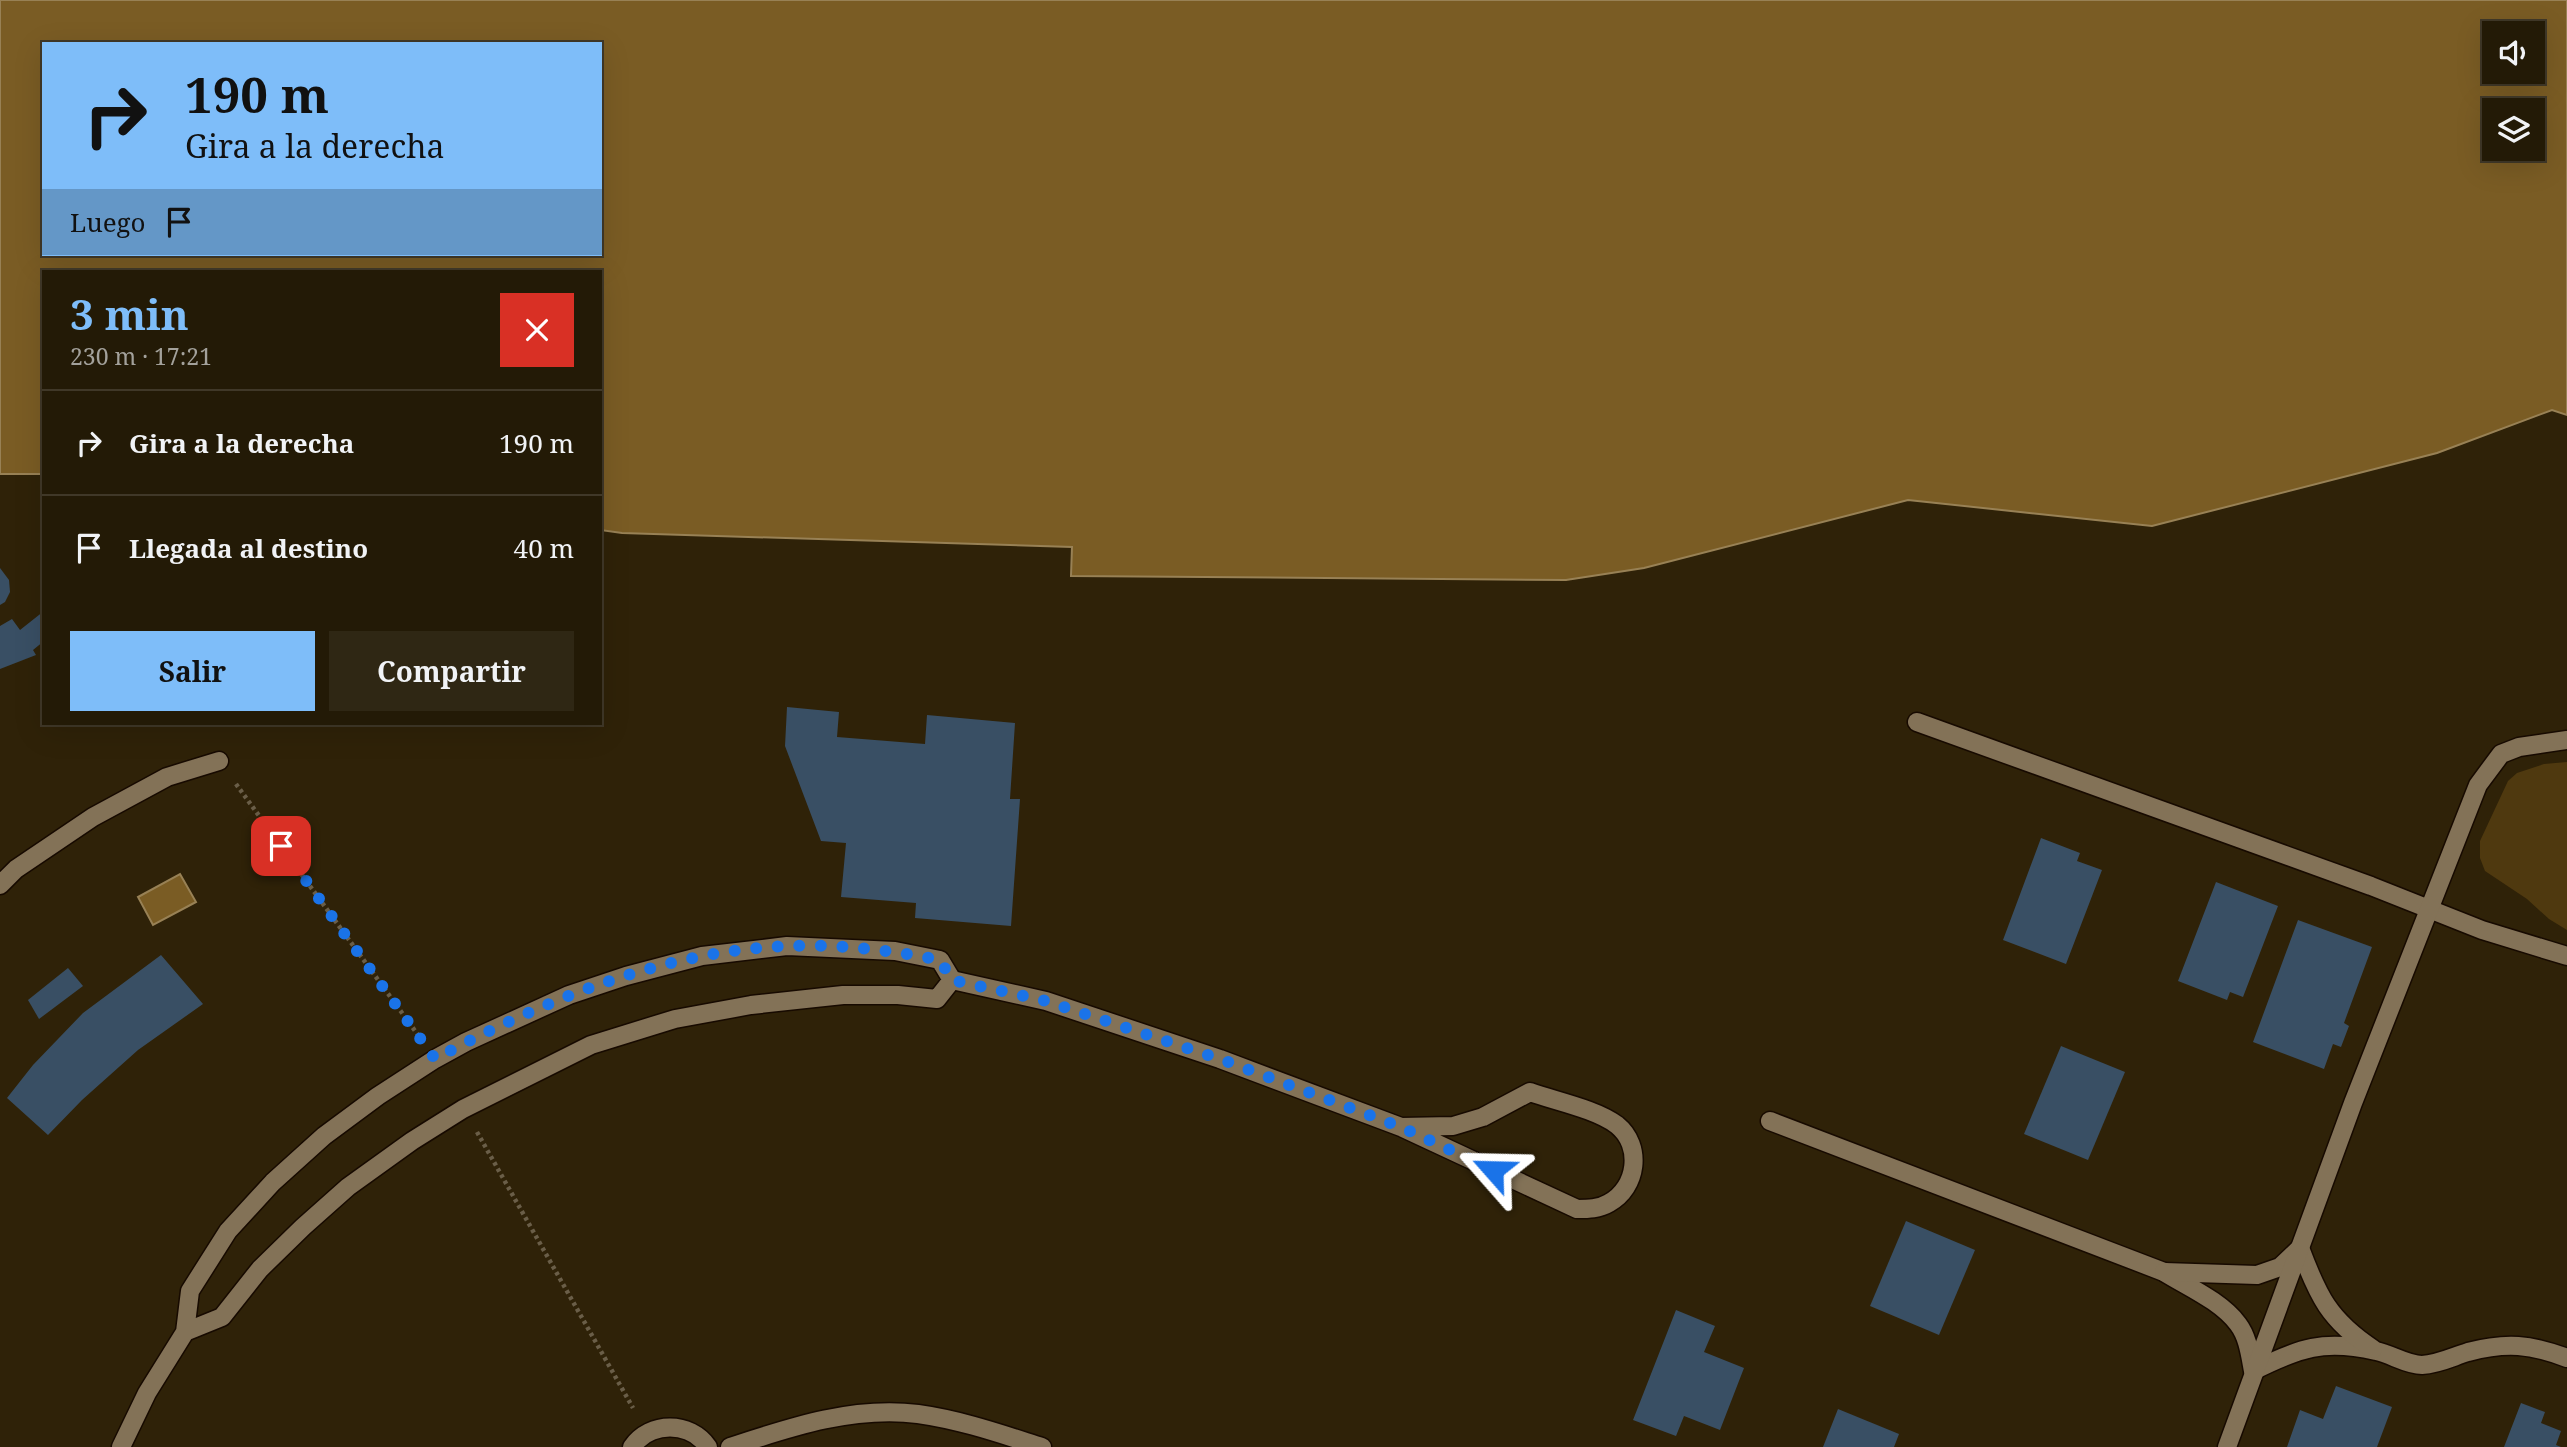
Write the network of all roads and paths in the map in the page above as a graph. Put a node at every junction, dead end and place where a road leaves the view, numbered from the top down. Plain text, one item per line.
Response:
1 (1917, 722) dead end
2 (2567, 740) edge
3 (219, 761) joint
4 (0, 885) edge
5 (2431, 909) junction
6 (2567, 956) edge
7 (952, 980) junction
8 (435, 1059) junction
9 (463, 1109) junction
10 (1770, 1121) dead end
11 (1401, 1127) junction
12 (2300, 1248) junction
13 (2164, 1272) junction
14 (185, 1332) junction
15 (2377, 1351) junction
16 (2567, 1358) edge
17 (2253, 1371) junction
18 (647, 1433) junction
19 (121, 1447) edge
20 (632, 1447) edge
21 (708, 1447) edge
22 (730, 1447) edge
23 (1042, 1447) edge
24 (2227, 1447) edge

1 - 5 street
2 - 5 street
3 - 4 street
3 - 8 path
5 - 6 street
5 - 12 street
7 - 8 street
7 - 9 street
7 - 11 street
8 - 14 street
9 - 14 street
9 - 18 path
10 - 13 street
11 - 11 street
12 - 13 street
12 - 15 street
12 - 17 street
13 - 17 street
14 - 19 street
15 - 16 street
15 - 17 street
17 - 24 street
18 - 20 street
18 - 21 street
22 - 23 street

